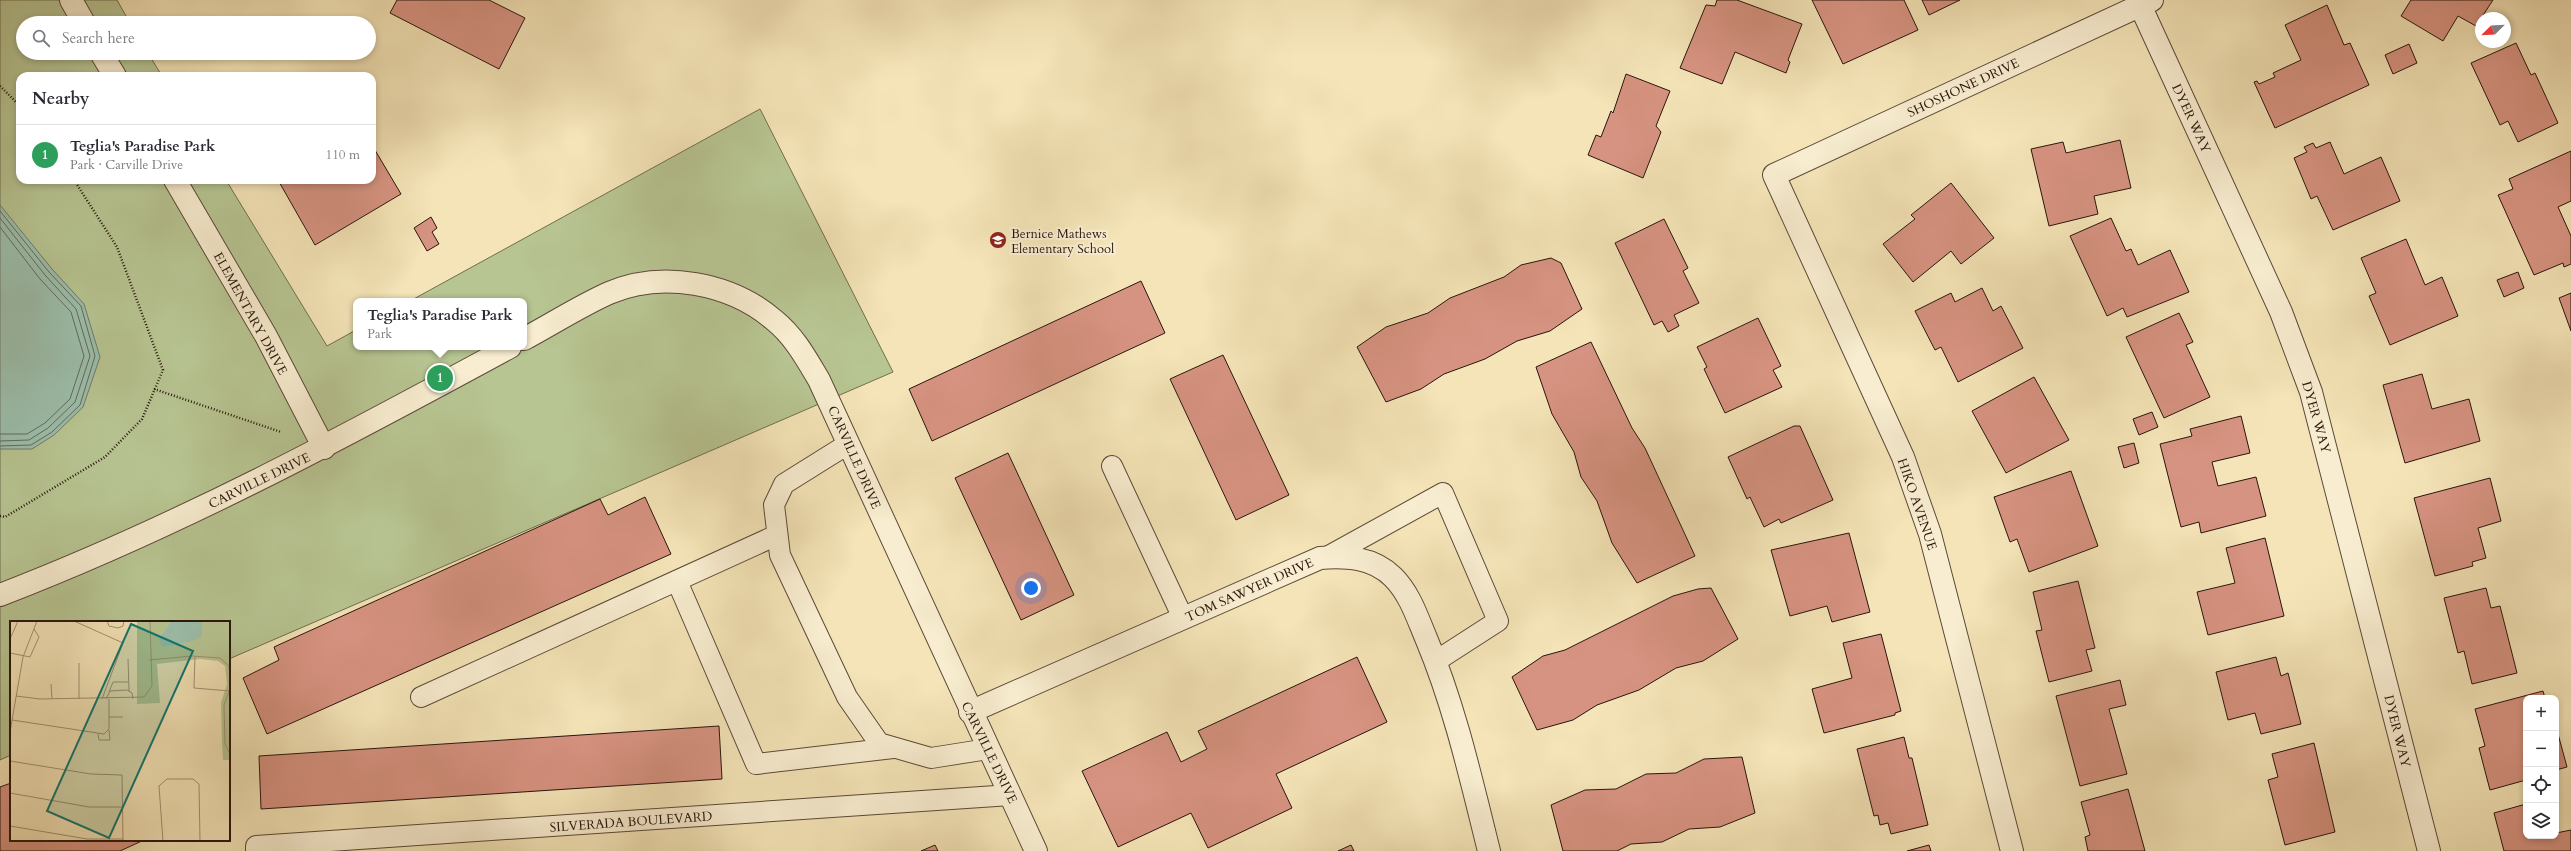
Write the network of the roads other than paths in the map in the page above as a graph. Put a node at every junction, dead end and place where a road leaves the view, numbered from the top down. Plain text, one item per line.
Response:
1 (71, 0) edge
2 (2146, 3) edge
3 (80, 16) edge
4 (105, 60) edge
5 (113, 72) edge
6 (1774, 175) joint
7 (177, 184) edge
8 (527, 337) edge
9 (504, 350) edge
10 (848, 444) junction
11 (324, 448) junction
12 (1112, 466) dead end
13 (777, 535) junction
14 (1327, 557) junction
15 (677, 580) junction
16 (0, 595) edge
17 (1183, 618) junction
18 (1436, 661) junction
19 (421, 697) dead end
20 (970, 712) junction
21 (896, 748) junction
22 (988, 749) junction
23 (1011, 795) junction
24 (256, 851) edge
25 (1036, 851) edge
26 (1489, 851) edge
27 (2012, 851) edge
28 (2429, 851) edge

1 - 3 street
2 - 6 street, SHOSHONE DRIVE
2 - 28 street, DYER WAY
4 - 5 street
6 - 27 street, HIKO AVENUE
7 - 11 street, ELEMENTARY DRIVE
8 - 10 street, CARVILLE DRIVE
9 - 11 street, CARVILLE DRIVE
10 - 13 lane
10 - 20 street, CARVILLE DRIVE
11 - 16 street, CARVILLE DRIVE
12 - 17 lane
13 - 15 lane
13 - 21 lane
14 - 17 street, TOM SAWYER DRIVE
14 - 18 street, TOM SAWYER DRIVE
14 - 18 lane
15 - 19 lane
15 - 21 lane
17 - 20 street, TOM SAWYER DRIVE
18 - 26 street, TOM SAWYER DRIVE
20 - 22 street, CARVILLE DRIVE
21 - 22 lane
22 - 23 street, CARVILLE DRIVE
23 - 24 lane, SILVERADA BOULEVARD
23 - 25 street, CARVILLE DRIVE

